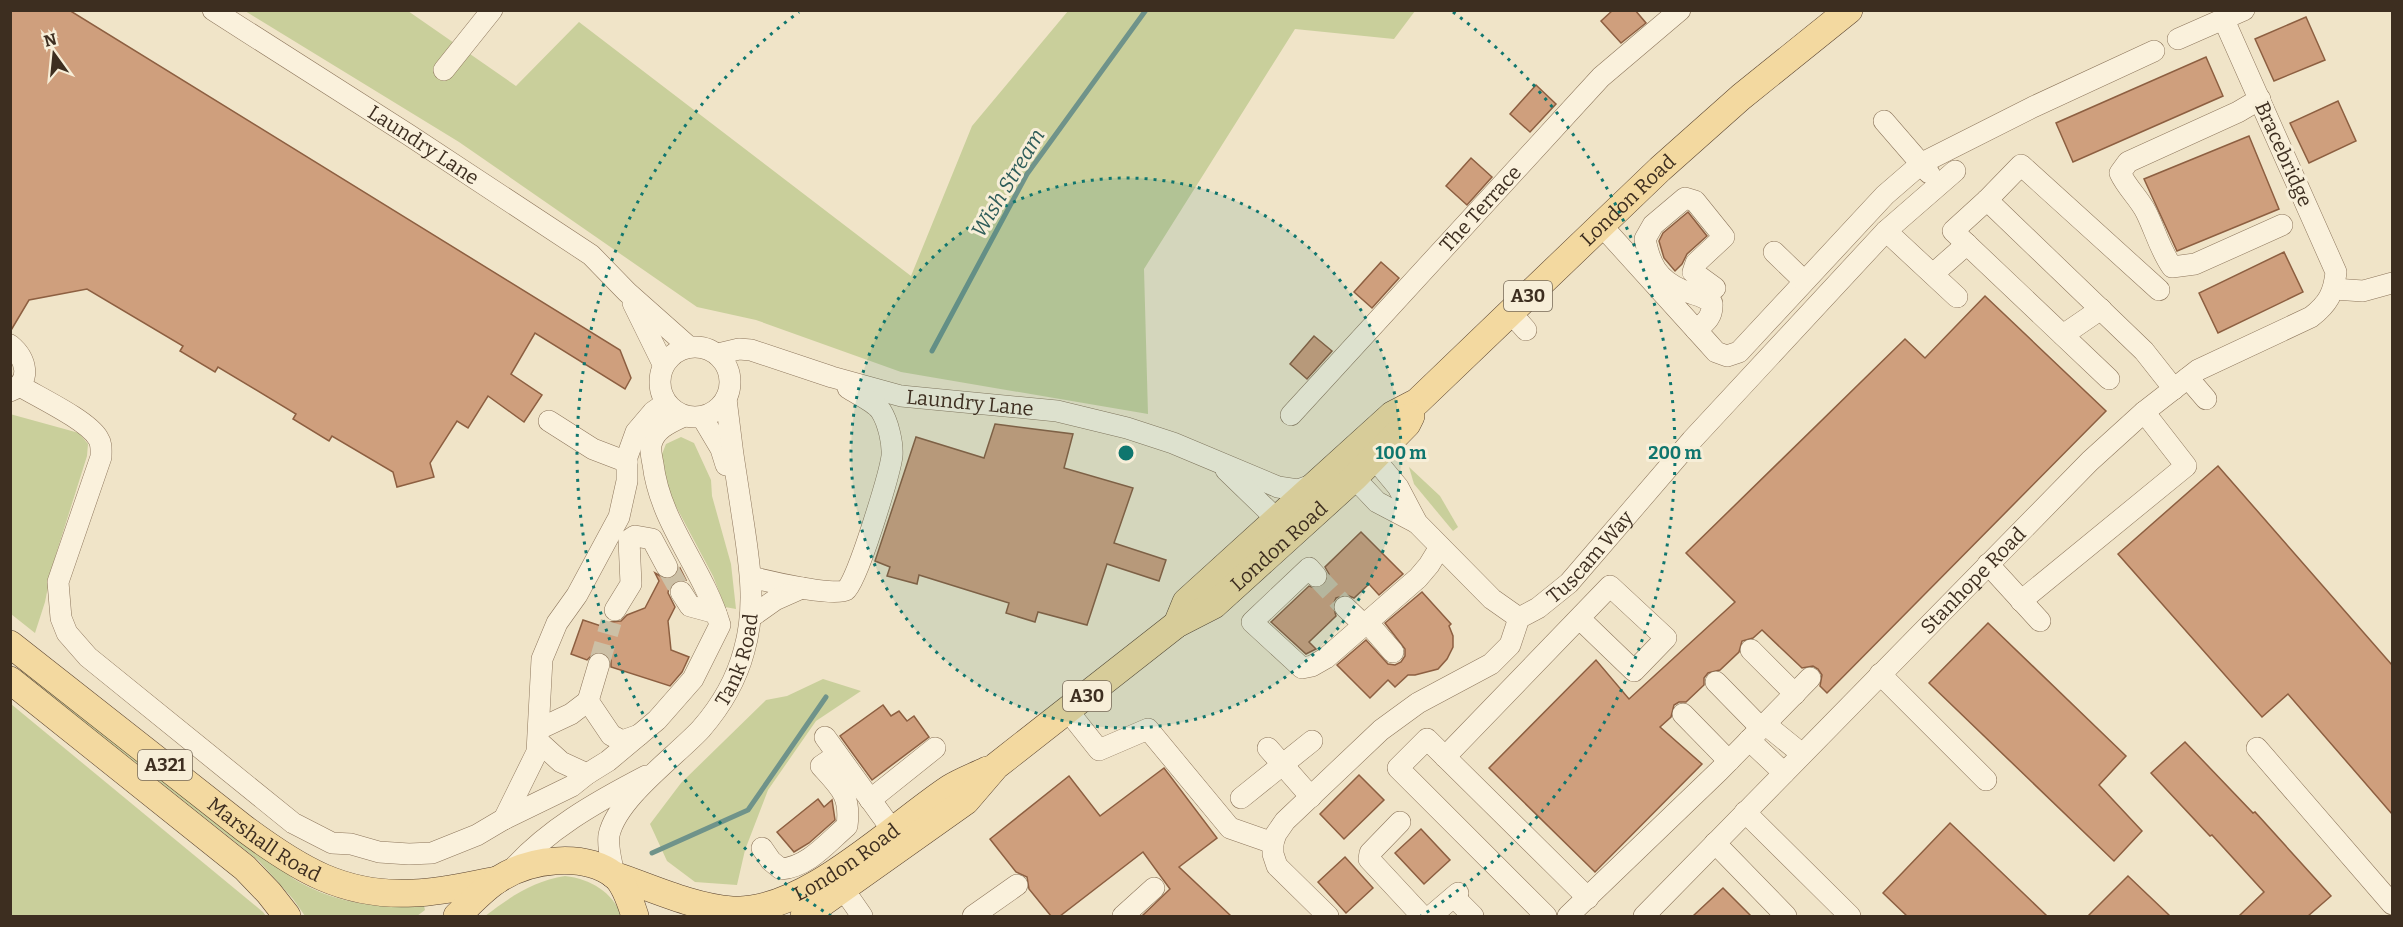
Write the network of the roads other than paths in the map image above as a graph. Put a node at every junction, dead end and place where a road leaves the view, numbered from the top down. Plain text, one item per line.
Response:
1 (213, 10) edge
2 (492, 10) edge
3 (1680, 10) edge
4 (1849, 10) edge
5 (2244, 10) edge
6 (2224, 20) junction
7 (2178, 39) dead end
8 (2154, 51) dead end
9 (444, 70) dead end
10 (2260, 99) junction
11 (1884, 121) dead end
12 (1922, 163) junction
13 (1955, 171) dead end
14 (1938, 185) junction
15 (1988, 200) junction
16 (2282, 225) dead end
17 (1602, 226) junction
18 (1886, 231) junction
19 (1967, 244) junction
20 (1774, 252) dead end
21 (1933, 274) junction
22 (1804, 281) junction
23 (2392, 283) edge
24 (1714, 288) dead end
25 (2334, 289) junction
26 (2158, 290) dead end
27 (627, 291) junction
28 (1957, 297) dead end
29 (2101, 309) junction
30 (1696, 330) junction
31 (2063, 335) junction
32 (10, 345) edge
33 (688, 347) junction
34 (718, 354) junction
35 (663, 364) junction
36 (832, 377) junction
37 (2109, 379) dead end
38 (2181, 383) junction
39 (15, 389) edge
40 (726, 399) junction
41 (2206, 399) dead end
42 (666, 403) junction
43 (2144, 412) junction
44 (1291, 415) dead end
45 (693, 416) junction
46 (549, 421) dead end
47 (1367, 450) junction
48 (627, 462) junction
49 (1220, 463) junction
50 (1346, 470) junction
51 (1314, 484) junction
52 (619, 517) junction
53 (742, 517) junction
54 (1417, 523) junction
55 (1284, 527) junction
56 (1440, 547) junction
57 (1988, 564) junction
58 (667, 567) tunnel mouth
59 (1316, 576) dead end
60 (751, 577) junction
61 (802, 588) junction
62 (681, 592) tunnel mouth
63 (2021, 601) junction
64 (1345, 607) tunnel mouth
65 (716, 613) junction
66 (751, 617) junction
67 (1518, 618) junction
68 (1579, 618) dead end
69 (2040, 621) dead end
70 (1365, 623) junction
71 (10, 644) edge
72 (1751, 650) dead end
73 (1394, 652) dead end
74 (599, 664) tunnel mouth
75 (1880, 674) junction
76 (1810, 678) dead end
77 (10, 680) edge
78 (1716, 682) dead end
79 (1795, 693) junction
80 (588, 701) junction
81 (1068, 711) junction
82 (1683, 714) dead end
83 (1758, 731) junction
84 (639, 735) junction
85 (539, 736) junction
86 (825, 737) dead end
87 (1312, 741) dead end
88 (935, 748) dead end
89 (2257, 748) dead end
90 (1802, 754) junction
91 (837, 755) junction
92 (1274, 756) junction
93 (1445, 757) junction
94 (1729, 761) junction
95 (996, 766) junction
96 (652, 773) junction
97 (1784, 773) junction
98 (587, 774) junction
99 (1986, 780) dead end
100 (1311, 797) junction
101 (1241, 798) dead end
102 (870, 800) junction
103 (1745, 812) junction
104 (504, 819) junction
105 (1400, 822) dead end
106 (893, 831) junction
107 (1273, 843) junction
108 (1715, 843) junction
109 (762, 848) dead end
110 (614, 875) junction
111 (503, 877) junction
112 (1017, 885) dead end
113 (1154, 888) dead end
114 (1588, 898) junction
115 (2392, 903) edge
116 (853, 904) edge
117 (287, 916) edge
118 (457, 916) edge
119 (635, 916) edge
120 (804, 916) edge
121 (973, 916) edge
122 (1123, 916) edge
123 (1328, 916) edge
124 (1422, 916) edge
125 (1431, 916) edge
126 (1473, 916) edge
127 (1546, 916) edge
128 (1568, 916) edge
129 (1644, 916) edge
130 (1786, 916) edge
131 (1850, 916) edge

1 - 27 street, Laundry Lane
2 - 9 street
3 - 44 street, The Terrace
4 - 17 main road, London Road / A30
5 - 6 street
6 - 7 street
6 - 10 street, Bracebridge
8 - 12 street
10 - 16 street
10 - 25 street, Bracebridge
11 - 12 street
12 - 14 street
12 - 22 street
13 - 14 street, Tuscam Way
14 - 18 street, Tuscam Way
15 - 19 street
15 - 26 street
15 - 29 street
17 - 30 street
17 - 47 main road, London Road / A30
18 - 21 street
18 - 67 street, Tuscam Way
19 - 21 street
19 - 31 street
20 - 22 street
21 - 28 street
22 - 30 street
23 - 25 street
24 - 30 street
25 - 38 street, Stanhope Road
27 - 33 street, Laundry Lane
27 - 35 street, Laundry Lane
29 - 31 street
29 - 38 street
31 - 37 street
32 - 39 street
33 - 34 street
33 - 35 street
34 - 36 street, Laundry Lane
34 - 40 street
35 - 42 street
36 - 49 street, Laundry Lane
36 - 61 street
38 - 41 street
38 - 43 street, Stanhope Road
39 - 104 street
40 - 45 street
40 - 53 street, Tank Road
42 - 45 street
42 - 48 street
43 - 57 street, Stanhope Road
43 - 63 street
45 - 53 street, Tank Road
45 - 65 street
46 - 48 street
47 - 50 main road, London Road / A30
47 - 54 street
48 - 52 street
49 - 51 street, Laundry Lane
49 - 55 street, Laundry Lane
50 - 51 main road, London Road / A30
50 - 54 street
50 - 55 main road, London Road / A30
51 - 55 main road, London Road / A30
52 - 58 street
52 - 85 street
53 - 60 street, Tank Road
54 - 56 street
55 - 81 main road, London Road / A30
56 - 67 street
56 - 70 street
57 - 63 street
57 - 75 street, Stanhope Road
59 - 70 street
60 - 61 street
60 - 66 street, Tank Road
61 - 66 street
62 - 65 street
63 - 69 street
64 - 70 street
65 - 84 street
66 - 96 street, Tank Road
67 - 100 street
68 - 93 street
70 - 73 street
71 - 111 main road, Marshall Road / A321
72 - 79 street
74 - 80 street
75 - 90 street, Stanhope Road
75 - 99 street
76 - 79 street
77 - 117 main road, Marshall Road / A321
78 - 83 street
79 - 83 street
80 - 84 street
80 - 85 street
81 - 95 main road, London Road / A30
81 - 107 street
82 - 94 street
83 - 90 street
83 - 94 street
83 - 97 street
84 - 98 street
85 - 98 street
85 - 104 street
86 - 91 street
87 - 92 street
88 - 102 street
89 - 115 street
90 - 97 street, Stanhope Road
91 - 102 street
91 - 109 street
92 - 100 street
92 - 101 street
93 - 114 street
93 - 127 street
94 - 114 street
95 - 106 main road, London Road / A30
95 - 116 main road, London Road / A30
96 - 110 street, Tank Road
96 - 111 street, Tank Road
97 - 103 street, Stanhope Road
98 - 104 street
100 - 107 street
102 - 106 street
103 - 108 street, Stanhope Road
103 - 131 street
105 - 124 street
106 - 110 main road, London Road / A30
107 - 123 street
108 - 129 street, Stanhope Road
108 - 130 street
110 - 111 main road, Marshall Road
110 - 119 main road
111 - 118 main road
112 - 121 street
113 - 122 street
114 - 128 street
116 - 120 main road, London Road / A30
125 - 126 street

